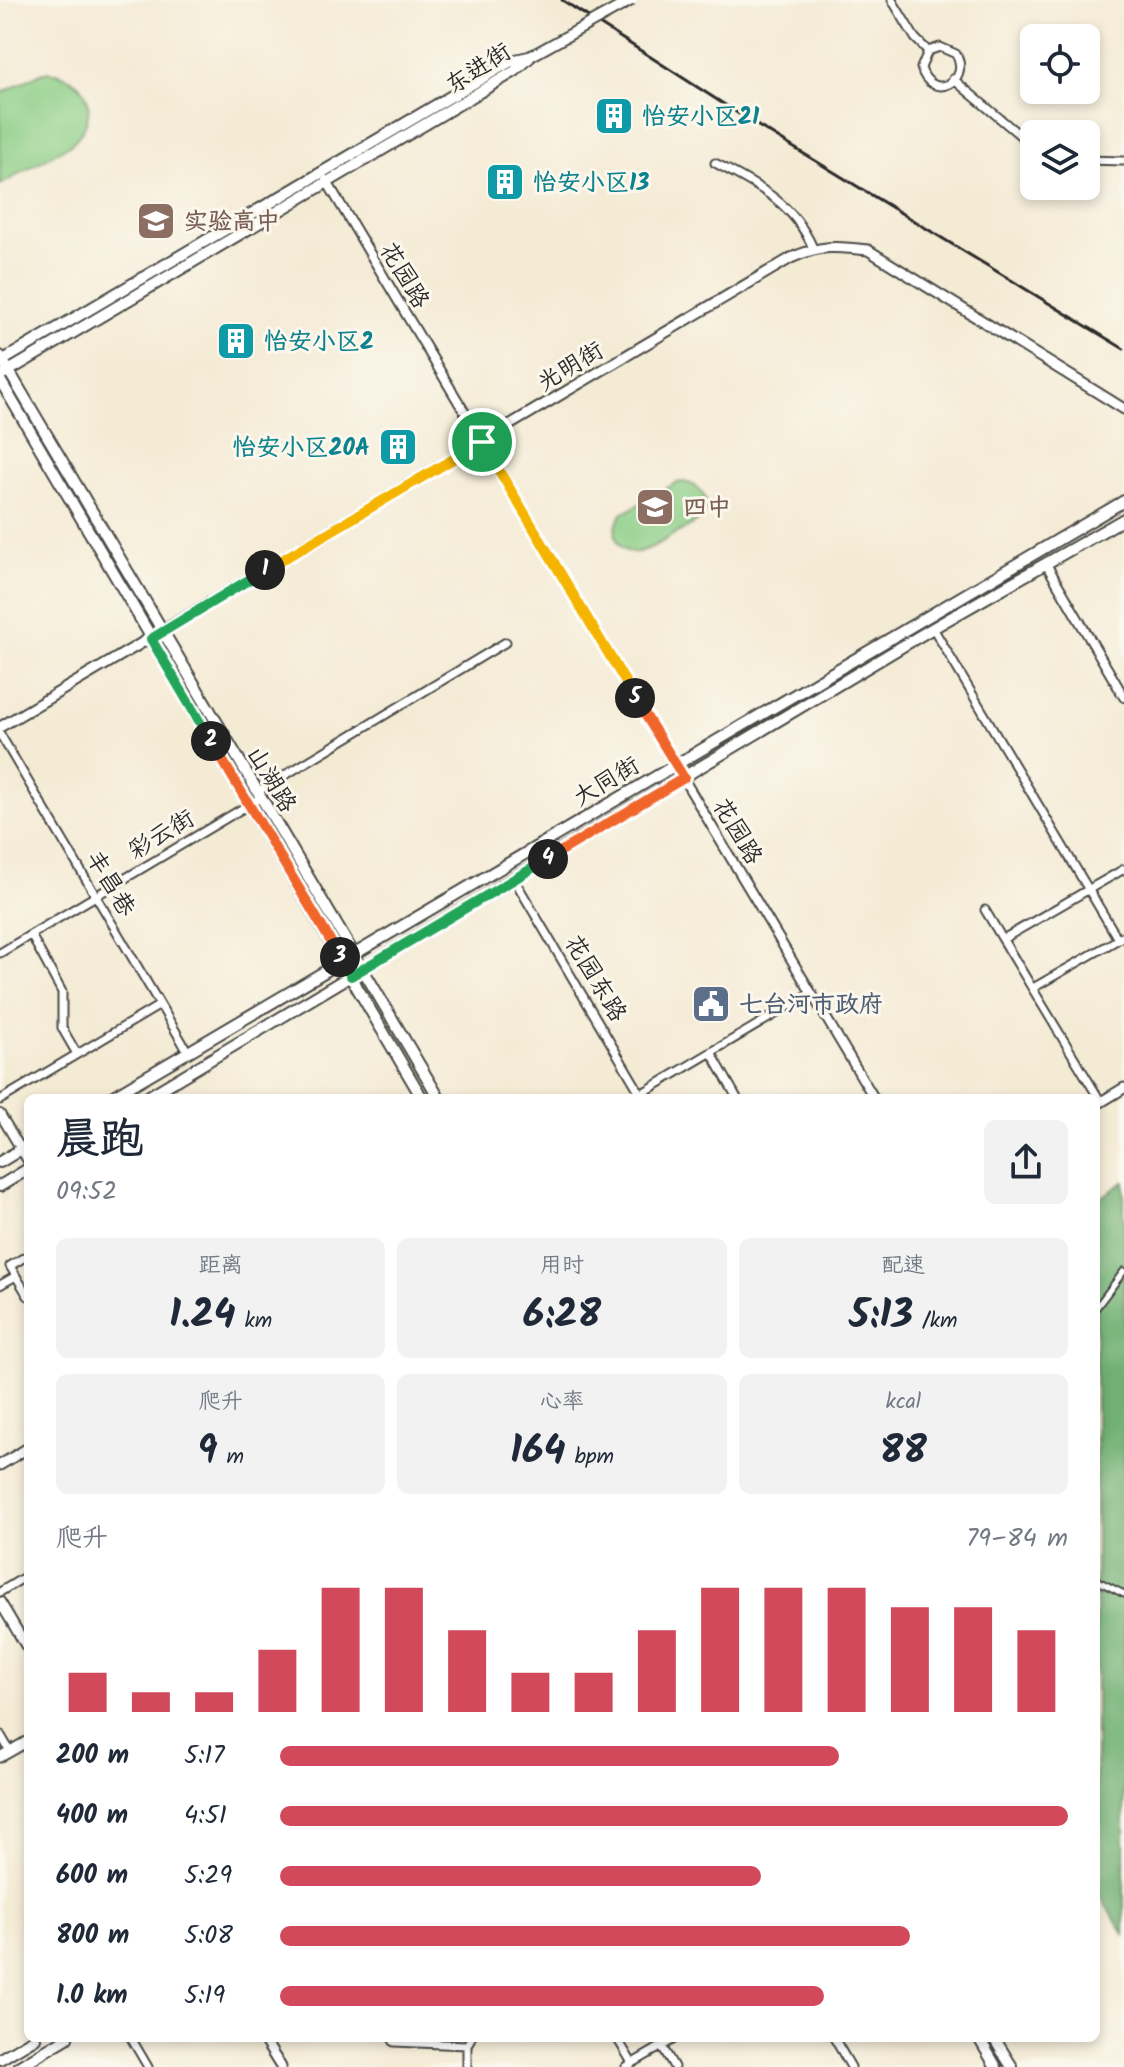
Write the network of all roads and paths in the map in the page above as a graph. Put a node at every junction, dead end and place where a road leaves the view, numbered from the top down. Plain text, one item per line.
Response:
1 (632, 0) edge
2 (892, 0) edge
3 (928, 51) junction
4 (531, 56) junction
5 (953, 79) junction
6 (1020, 135) edge
7 (1100, 160) edge
8 (1124, 161) edge
9 (715, 163) dead end
10 (321, 173) junction
11 (327, 183) junction
12 (813, 248) junction
13 (1, 359) edge
14 (3, 376) edge
15 (1124, 409) edge
16 (482, 442) junction
17 (1124, 501) edge
18 (1124, 519) edge
19 (1046, 564) junction
20 (933, 628) junction
21 (161, 632) junction
22 (151, 639) junction
23 (506, 642) dead end
24 (1124, 697) edge
25 (0, 727) edge
26 (0, 734) edge
27 (675, 764) junction
28 (684, 778) junction
29 (259, 795) junction
30 (249, 805) junction
31 (1124, 869) edge
32 (514, 879) junction
33 (1089, 889) junction
34 (96, 896) junction
35 (985, 910) dead end
36 (31, 935) junction
37 (1121, 937) edge
38 (1003, 939) junction
39 (0, 953) edge
40 (354, 953) junction
41 (343, 962) junction
42 (363, 969) junction
43 (351, 976) junction
44 (1033, 988) junction
45 (811, 993) junction
46 (160, 1005) junction
47 (188, 1052) junction
48 (711, 1052) junction
49 (77, 1054) junction
50 (1124, 1088) edge
51 (117, 1094) edge
52 (153, 1094) edge
53 (420, 1094) edge
54 (437, 1094) edge
55 (637, 1094) edge
56 (644, 1094) edge
57 (735, 1094) edge
58 (872, 1094) edge
59 (1094, 1094) edge
60 (0, 1100) edge
61 (1100, 1102) edge
62 (0, 1114) edge
63 (24, 1148) edge
64 (0, 1162) edge
65 (24, 1171) edge
66 (0, 1186) edge
67 (24, 1257) edge
68 (1124, 1271) edge
69 (16, 1276) junction
70 (0, 1285) edge
71 (24, 1289) edge
72 (1100, 1303) edge
73 (24, 1450) edge
74 (0, 1465) edge
75 (24, 1577) edge
76 (1100, 1582) edge
77 (0, 1592) edge
78 (1124, 1594) edge
79 (0, 1602) edge
80 (24, 1642) edge
81 (0, 1734) edge
82 (24, 1743) edge
83 (10, 1751) junction
84 (0, 1757) edge
85 (28, 2042) edge
86 (60, 2042) edge
87 (133, 2042) edge
88 (265, 2042) edge
89 (469, 2042) edge
90 (619, 2042) edge
91 (669, 2042) edge
92 (836, 2042) edge
93 (981, 2042) edge
94 (996, 2042) edge
95 (662, 2046) junction
96 (0, 2059) edge
97 (629, 2065) edge
98 (18, 2067) edge
99 (148, 2067) edge
100 (281, 2067) edge
101 (467, 2067) edge
102 (674, 2067) edge
103 (851, 2067) edge
104 (996, 2067) edge
105 (1012, 2067) edge

1 - 4 main road, bridge
2 - 3 street
3 - 5 street
3 - 5 street
4 - 10 main road, 东进街
4 - 11 main road, 东进街
5 - 6 street
7 - 8 street
9 - 12 street
10 - 11 street, 花园路
10 - 13 main road, 东进街
11 - 14 main road, 东进街
11 - 16 street, 花园路
12 - 15 main road, 光明街
12 - 16 main road, 光明街
13 - 14 main road, 山湖路
14 - 21 main road, 山湖路
14 - 22 main road, 山湖路
16 - 21 main road, 光明街
16 - 27 street, 花园路
17 - 27 main road, 大同街
18 - 19 main road, 大同街
19 - 20 main road, 大同街
19 - 24 street
20 - 28 main road, 大同街
20 - 33 street
21 - 22 main road, 光明街
21 - 29 main road, 山湖路
22 - 25 main road, 光明街
22 - 30 main road, 山湖路
23 - 29 street, 彩云街
26 - 34 street, 丰昌巷
27 - 28 street, 花园路
27 - 40 main road, 大同街
28 - 32 main road, 大同街
28 - 45 street, 花园路
29 - 30 street, 彩云街
29 - 40 main road, 山湖路
30 - 34 street, 彩云街
30 - 41 main road, 山湖路
31 - 33 street
32 - 42 main road, 大同街
32 - 55 street, 花园东路
33 - 37 street
33 - 38 street
34 - 36 street, 彩云街
34 - 46 street, 丰昌巷
35 - 38 street
36 - 39 street, 彩云街
36 - 49 street
37 - 44 street
38 - 44 street
40 - 41 main road, 大同街
40 - 42 main road, 山湖路
41 - 43 main road, 山湖路
41 - 47 main road, 大同街
42 - 43 main road, 大同街
42 - 54 main road, 山湖路
43 - 52 main road, 大同街
43 - 53 main road, 山湖路
44 - 59 street
45 - 48 street
45 - 58 street, 花园路
46 - 47 street, 丰昌巷
46 - 49 street
47 - 51 main road, 大同街
48 - 56 street
48 - 57 street
49 - 60 street
50 - 61 main road
62 - 63 street
63 - 64 main road
65 - 66 main road
67 - 69 street
68 - 72 street
69 - 70 street
69 - 71 street
73 - 74 main road
75 - 77 street
76 - 78 street
79 - 80 main road
81 - 83 street
82 - 83 main road
83 - 84 main road
85 - 96 main road
86 - 98 main road
87 - 99 street
88 - 100 main road
89 - 101 street
90 - 97 street
91 - 95 street
92 - 103 street
93 - 104 main road
94 - 105 main road
95 - 97 street
95 - 102 street

